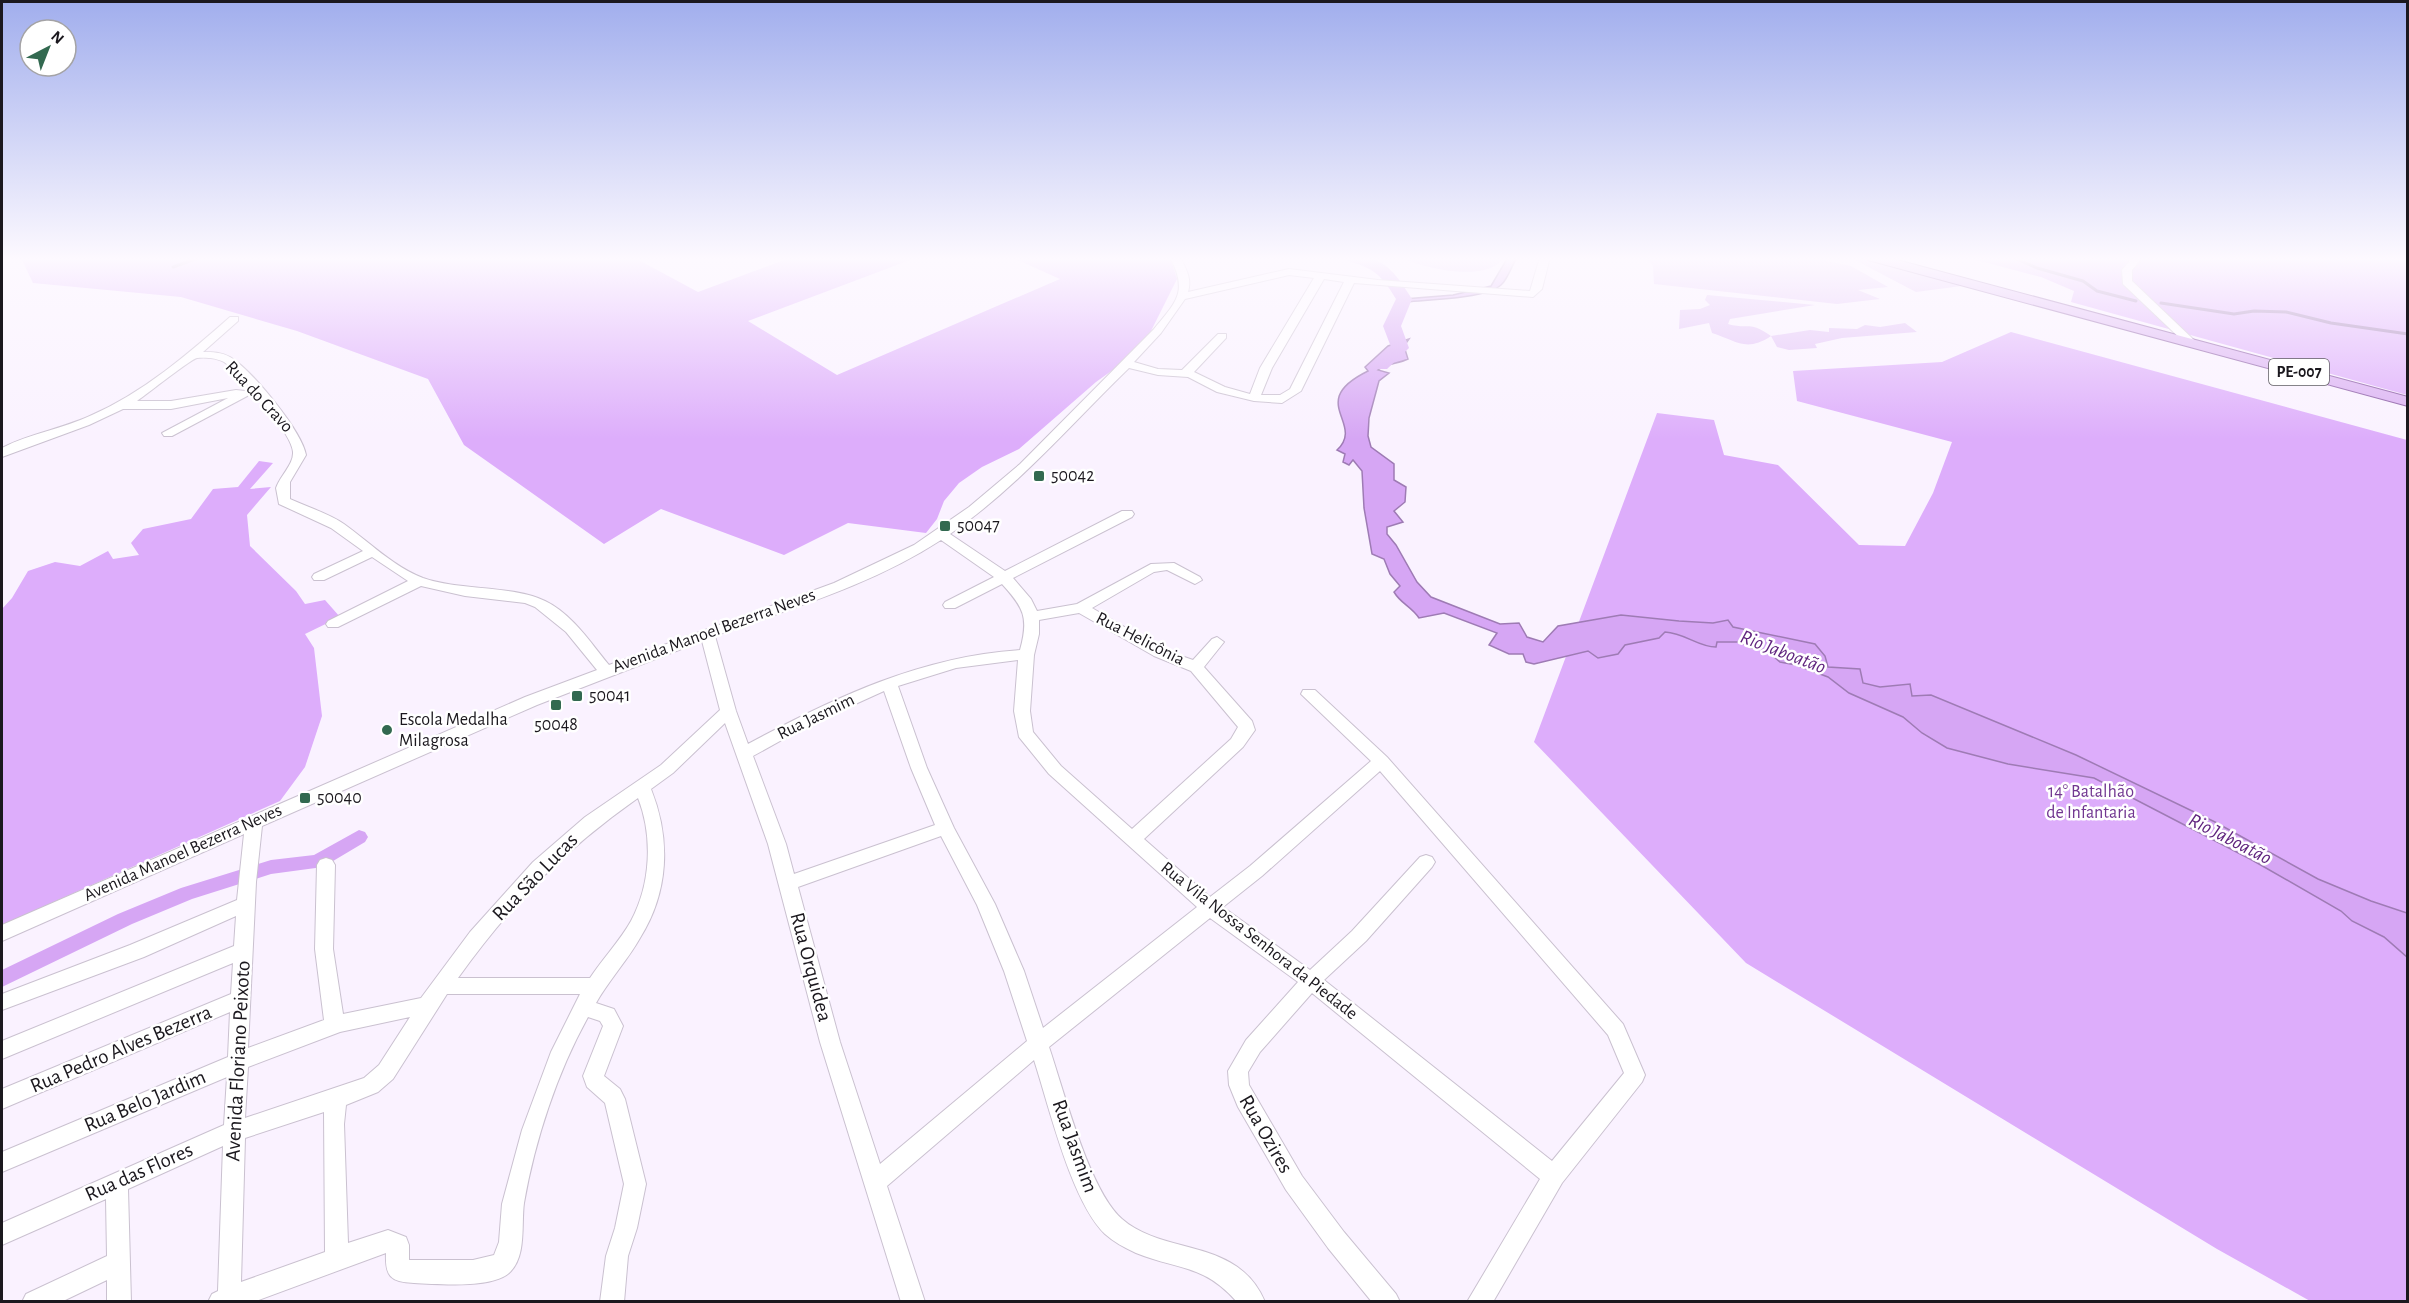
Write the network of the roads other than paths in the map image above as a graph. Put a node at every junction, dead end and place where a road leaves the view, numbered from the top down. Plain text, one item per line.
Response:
1 (1165, 318) edge
2 (1296, 318) edge
3 (1332, 318) edge
4 (2100, 318) edge
5 (2165, 318) edge
6 (234, 319) dead end
7 (1222, 336) dead end
8 (2190, 342) junction
9 (193, 355) junction
10 (1127, 364) junction
11 (1185, 374) junction
12 (252, 393) junction
13 (1254, 398) junction
14 (2408, 402) edge
15 (112, 410) junction
16 (168, 433) dead end
17 (2, 453) edge
18 (1127, 514) dead end
19 (941, 534) junction
20 (372, 552) junction
21 (319, 577) dead end
22 (1005, 578) junction
23 (1195, 580) dead end
24 (419, 581) junction
25 (950, 605) dead end
26 (1081, 608) junction
27 (1032, 617) junction
28 (333, 624) dead end
29 (707, 634) junction
30 (1217, 642) dead end
31 (1026, 655) junction
32 (1196, 667) junction
33 (606, 671) junction
34 (890, 683) junction
35 (1309, 694) dead end
36 (728, 711) junction
37 (744, 753) junction
38 (1381, 761) junction
39 (642, 787) junction
40 (254, 821) junction
41 (945, 828) junction
42 (1132, 839) junction
43 (1426, 862) dead end
44 (326, 865) dead end
45 (788, 883) junction
46 (246, 904) junction
47 (1210, 908) junction
48 (2, 933) edge
49 (244, 950) junction
50 (1311, 981) junction
51 (441, 986) junction
52 (595, 986) junction
53 (241, 999) junction
54 (2, 1002) edge
55 (427, 1006) junction
56 (584, 1007) junction
57 (334, 1023) junction
58 (1039, 1043) junction
59 (2, 1050) edge
60 (238, 1062) junction
61 (379, 1078) joint
62 (2, 1099) edge
63 (336, 1099) junction
64 (234, 1131) junction
65 (2, 1162) edge
66 (1554, 1176) junction
67 (117, 1181) junction
68 (875, 1182) junction
69 (2, 1234) edge
70 (337, 1257) junction
71 (119, 1263) junction
72 (226, 1300) edge
73 (34, 1302) edge
74 (119, 1302) edge
75 (612, 1302) edge
76 (913, 1302) edge
77 (1254, 1302) edge
78 (1388, 1302) edge
79 (1479, 1302) edge

1 - 10 street, Avenida Manoel Bezerra Neves
2 - 13 street
3 - 13 street
4 - 8 main road, PE-007
5 - 8 street
6 - 9 street
7 - 11 street
8 - 14 main road, PE-007
9 - 12 street, Rua do Cravo
9 - 15 street
10 - 11 street
10 - 19 street, Avenida Manoel Bezerra Neves
11 - 13 street
12 - 15 street
12 - 16 street
12 - 20 street, Rua do Cravo
15 - 17 street
18 - 22 street
19 - 22 street
19 - 29 street, Avenida Manoel Bezerra Neves
20 - 21 street
20 - 24 street, Rua do Cravo
22 - 25 street
22 - 27 street
23 - 26 street
24 - 28 street
24 - 33 street, Rua do Cravo
26 - 27 street
26 - 32 street, Rua Helicônia
27 - 31 street, Rua Vila Nossa Senhora da Piedade
29 - 33 street, Avenida Manoel Bezerra Neves
29 - 36 street, Rua Orquidea
30 - 32 street
31 - 34 street, Rua Jasmim
31 - 42 street, Rua Vila Nossa Senhora da Piedade
32 - 42 street, Rua Helicônia
33 - 40 street, Avenida Manoel Bezerra Neves
34 - 37 street, Rua Jasmim
34 - 41 street, Rua Jasmim
35 - 38 street
36 - 37 street, Rua Orquidea
36 - 39 street, Rua São Lucas
37 - 45 street, Rua Orquidea
38 - 47 street
38 - 66 street
39 - 51 street, Rua São Lucas
39 - 52 street
40 - 46 street, Avenida Floriano Peixoto
40 - 48 street, Avenida Manoel Bezerra Neves
41 - 45 street
41 - 58 street, Rua Jasmim
42 - 47 street, Rua Vila Nossa Senhora da Piedade
43 - 50 street, Rua Ozires
44 - 57 street
45 - 68 street, Rua Orquidea
46 - 49 street, Avenida Floriano Peixoto
46 - 54 street
47 - 50 street, Rua Vila Nossa Senhora da Piedade
47 - 58 street
49 - 53 street, Avenida Floriano Peixoto
49 - 59 street
50 - 66 street, Rua Vila Nossa Senhora da Piedade
50 - 78 street, Rua Ozires
51 - 52 street
51 - 55 street, Rua São Lucas
52 - 56 street
53 - 60 street, Avenida Floriano Peixoto
53 - 62 street, Rua Pedro Alves Bezerra
55 - 57 street, Rua Belo Jardim
55 - 61 street, Rua São Lucas
56 - 70 street
56 - 75 street
57 - 60 street, Rua Belo Jardim
58 - 68 street
58 - 77 street, Rua Jasmim
60 - 64 street, Avenida Floriano Peixoto
60 - 65 street, Rua Belo Jardim
61 - 63 street, Rua das Flores
63 - 64 street, Rua das Flores
63 - 70 street
64 - 67 street, Rua das Flores
64 - 72 street, Avenida Floriano Peixoto
66 - 79 street
67 - 69 street, Rua das Flores
67 - 71 street
68 - 76 street, Rua Orquidea
70 - 72 street
71 - 73 street
71 - 74 street

